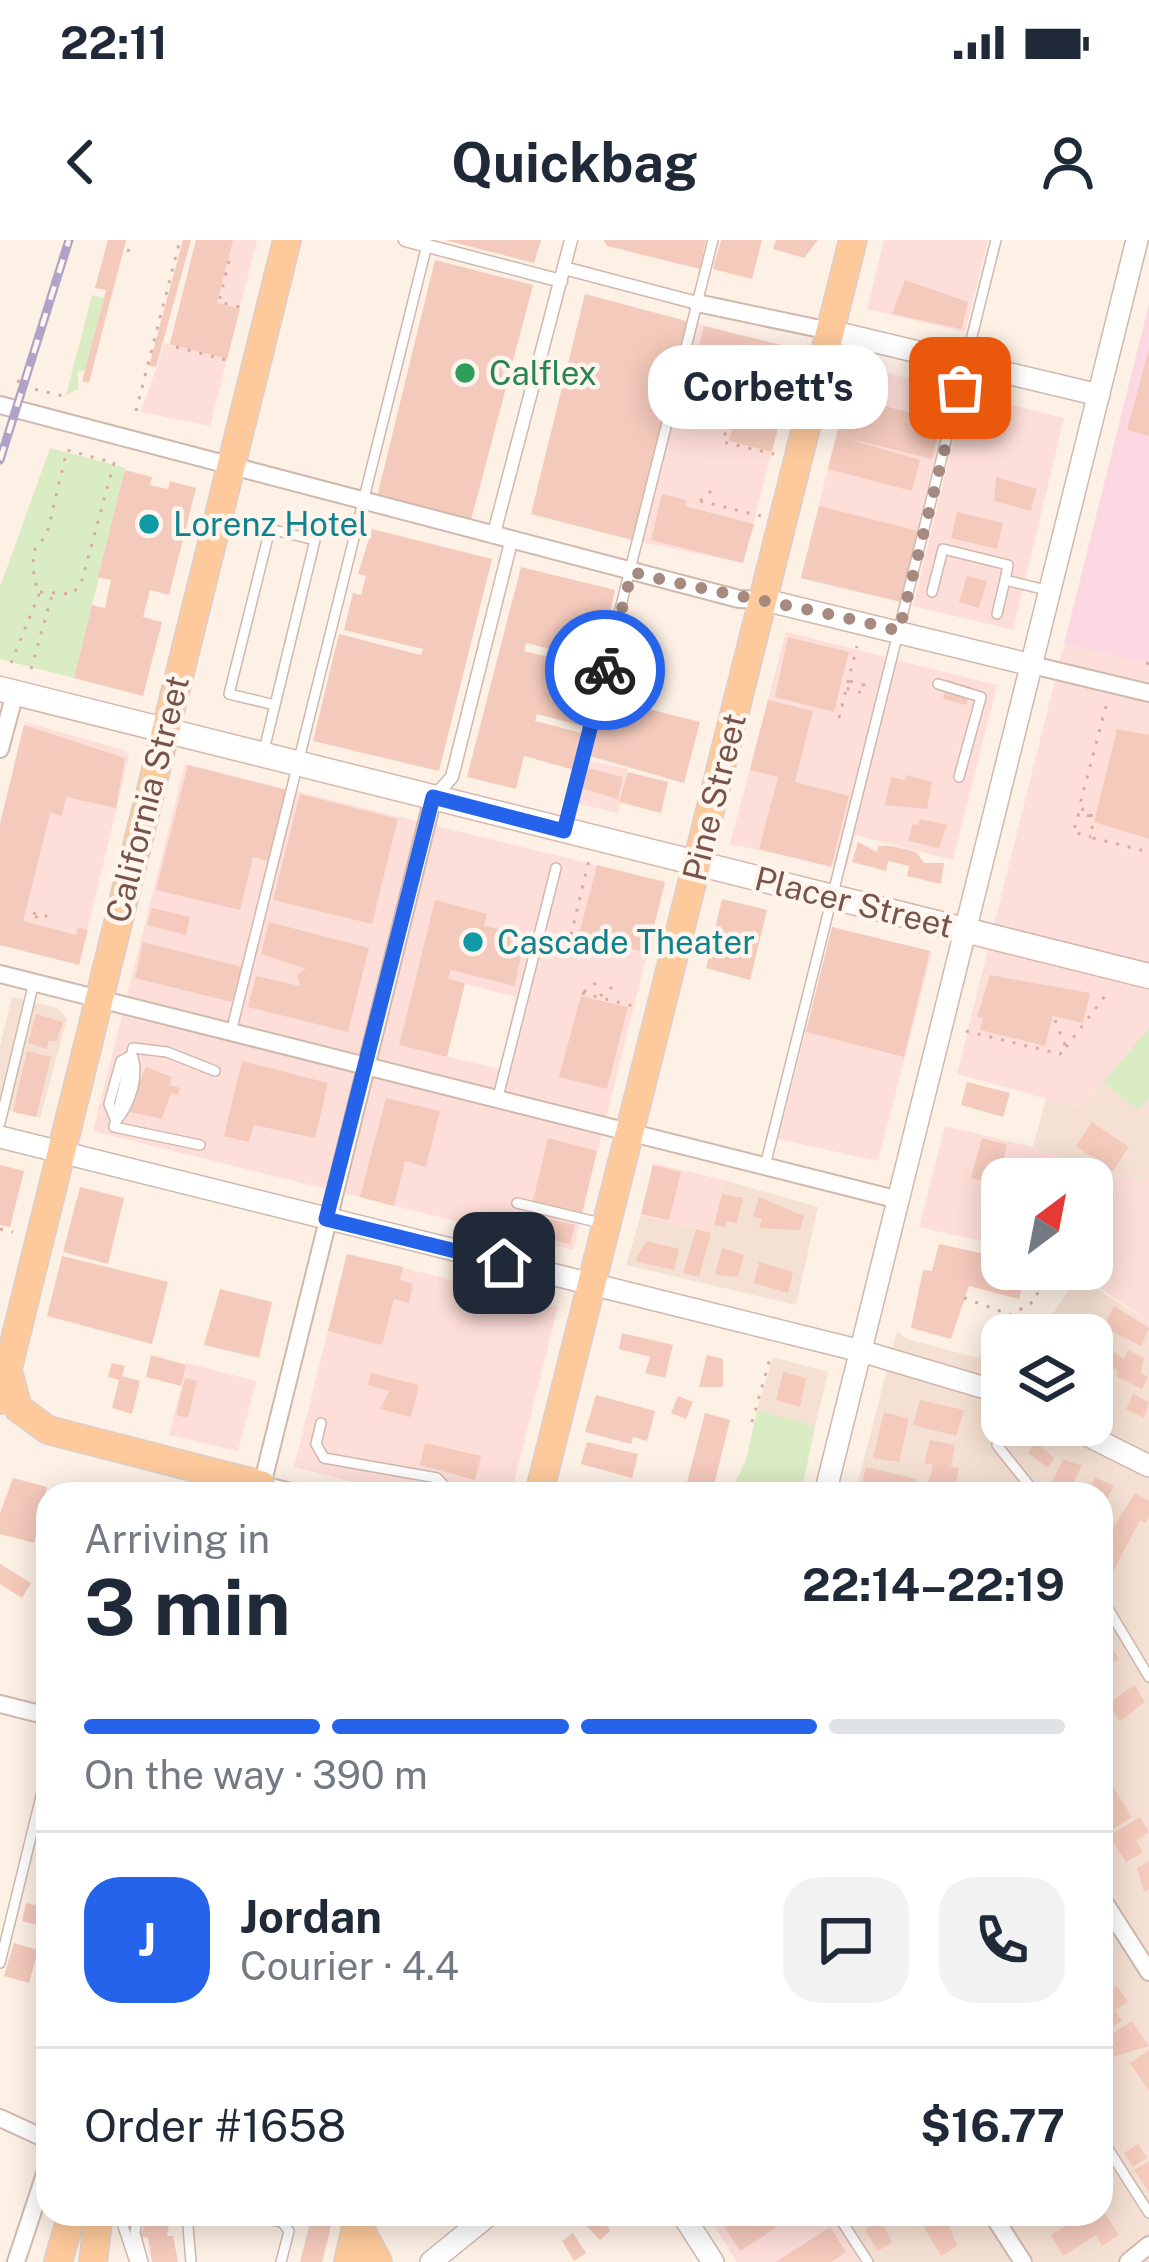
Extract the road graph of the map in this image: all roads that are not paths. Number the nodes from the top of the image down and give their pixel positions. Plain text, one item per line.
1 (287, 240) edge
2 (405, 240) edge
3 (571, 240) edge
4 (713, 240) edge
5 (853, 240) edge
6 (996, 240) edge
7 (1137, 240) edge
8 (428, 243) edge
9 (563, 274) junction
10 (697, 303) junction
11 (830, 331) junction
12 (966, 362) junction
13 (1099, 394) junction
14 (0, 405) edge
15 (232, 464) junction
16 (363, 504) junction
17 (502, 540) junction
18 (632, 572) junction
19 (1006, 580) junction
20 (1050, 591) junction
21 (932, 592) dead end
22 (764, 600) junction
23 (997, 614) dead end
24 (899, 631) junction
25 (1032, 664) junction
26 (938, 685) dead end
27 (8, 691) edge
28 (1149, 693) edge
29 (275, 705) junction
30 (164, 730) junction
31 (0, 749) edge
32 (263, 756) junction
33 (298, 765) junction
34 (959, 777) dead end
35 (433, 797) junction
36 (564, 831) junction
37 (697, 862) junction
38 (556, 868) dead end
39 (833, 898) junction
40 (966, 929) junction
41 (0, 974) edge
42 (1149, 976) edge
43 (34, 982) junction
44 (98, 998) junction
45 (231, 1031) junction
46 (365, 1064) junction
47 (215, 1071) dead end
48 (498, 1096) junction
49 (0, 1123) edge
50 (630, 1132) junction
51 (0, 1137) edge
52 (200, 1145) dead end
53 (60, 1152) junction
54 (765, 1167) junction
55 (898, 1201) junction
56 (517, 1203) dead end
57 (326, 1219) junction
58 (607, 1225) junction
59 (592, 1285) junction
60 (861, 1351) junction
61 (981, 1387) edge
62 (6, 1411) edge
63 (321, 1423) dead end
64 (999, 1446) edge
65 (1109, 1446) edge
66 (1149, 1466) edge
67 (236, 1482) edge
68 (263, 1482) edge
69 (441, 1482) edge
70 (542, 1482) edge
71 (828, 1482) edge
72 (1027, 1482) edge
73 (1113, 1617) edge
74 (1149, 1677) edge
75 (0, 1704) edge
76 (36, 1713) edge
77 (36, 1812) edge
78 (1113, 1916) edge
79 (4, 1928) edge
80 (0, 1963) edge
81 (1149, 1972) edge
82 (0, 2117) edge
83 (36, 2134) edge
84 (1113, 2157) edge
85 (36, 2201) edge
86 (1149, 2213) edge
87 (68, 2226) edge
88 (97, 2226) edge
89 (124, 2226) edge
90 (136, 2226) edge
91 (189, 2226) edge
92 (286, 2226) edge
93 (356, 2226) edge
94 (362, 2226) edge
95 (475, 2226) edge
96 (690, 2226) edge
97 (845, 2226) edge
98 (1000, 2226) edge
99 (1149, 2245) edge
100 (16, 2262) edge
101 (58, 2262) edge
102 (93, 2262) edge
103 (139, 2262) edge
104 (191, 2262) edge
105 (280, 2262) edge
106 (348, 2262) edge
107 (378, 2262) edge
108 (431, 2262) edge
109 (713, 2262) edge
110 (868, 2262) edge
111 (1023, 2262) edge
112 (1128, 2262) edge

1 - 15 main road, California Street
2 - 8 street
3 - 9 street
4 - 10 lane
5 - 11 main road, Pine Street
6 - 12 lane
7 - 13 street
8 - 9 street
8 - 16 lane
9 - 10 street
9 - 17 street
10 - 11 street
10 - 18 lane
11 - 12 street
11 - 22 main road, Pine Street
12 - 13 street
12 - 24 lane
13 - 20 street
14 - 15 street
15 - 16 street
15 - 30 main road, California Street
16 - 17 street
16 - 33 lane
17 - 18 street
17 - 35 street
18 - 22 street
18 - 36 lane
19 - 20 lane
19 - 21 lane
19 - 23 lane
20 - 25 street
22 - 24 street
22 - 37 main road, Pine Street
24 - 25 street
24 - 39 lane
25 - 28 street
25 - 40 street
26 - 34 lane
27 - 30 main road, Placer Street
27 - 31 street
29 - 29 lane
29 - 32 lane
30 - 32 main road, Placer Street
30 - 44 main road, California Street
32 - 33 main road, Placer Street
33 - 35 main road, Placer Street
33 - 45 lane
35 - 36 main road, Placer Street
35 - 46 street
36 - 37 main road, Placer Street
37 - 39 main road, Placer Street
37 - 50 main road, Pine Street
38 - 48 lane
39 - 40 main road, Placer Street
39 - 54 lane
40 - 42 main road, Placer Street
40 - 55 street
41 - 43 street
43 - 44 street
43 - 49 lane
44 - 45 street
44 - 53 main road, California Street
45 - 46 street
46 - 48 street
46 - 57 street
47 - 52 lane
48 - 50 street
50 - 54 street
50 - 58 main road, Pine Street
51 - 53 street
53 - 57 street
53 - 62 main road, California Street
54 - 55 street
55 - 60 street
56 - 58 lane
57 - 59 street
57 - 68 street
58 - 59 main road, Pine Street
59 - 60 street
59 - 70 main road, Pine Street
60 - 61 street
60 - 71 street
62 - 67 main road
63 - 69 lane
64 - 72 lane
65 - 66 street
73 - 74 lane
75 - 76 street
77 - 79 lane
78 - 81 street
79 - 80 lane
82 - 83 street
84 - 86 lane
85 - 100 street
87 - 101 main road
88 - 102 main road
89 - 103 lane
90 - 103 lane
91 - 104 lane
92 - 105 lane
93 - 106 main road
94 - 107 main road
95 - 108 street
96 - 109 street
97 - 110 lane
98 - 111 street
99 - 112 street

